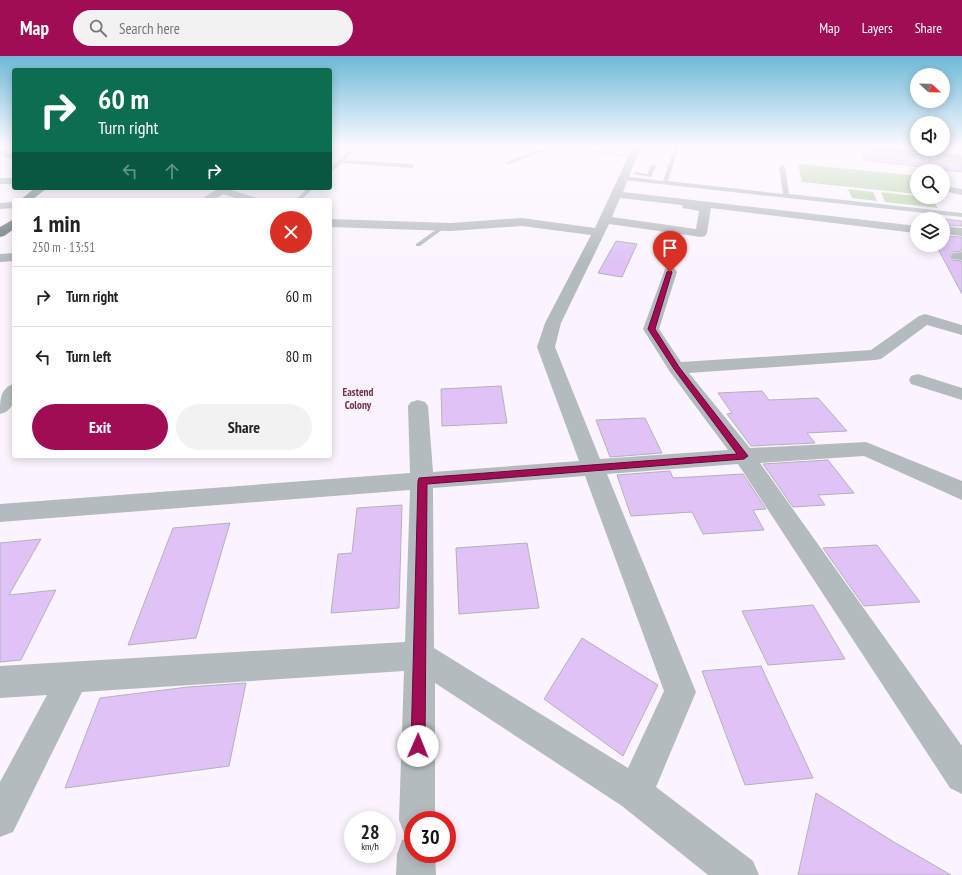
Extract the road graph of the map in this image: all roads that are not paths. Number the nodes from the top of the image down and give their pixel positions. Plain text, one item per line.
1 (620, 184) edge
2 (684, 184) edge
3 (784, 184) edge
4 (39, 190) edge
5 (223, 190) edge
6 (228, 190) edge
7 (309, 190) edge
8 (616, 194) junction
9 (786, 196) junction
10 (28, 198) edge
11 (208, 198) edge
12 (248, 198) edge
13 (300, 198) edge
14 (636, 200) dead end
15 (0, 206) edge
16 (12, 207) edge
17 (12, 209) edge
18 (962, 215) edge
19 (0, 218) edge
20 (332, 223) edge
21 (12, 224) edge
22 (601, 226) junction
23 (442, 227) junction
24 (910, 228) edge
25 (950, 231) edge
26 (962, 232) edge
27 (0, 233) edge
28 (418, 245) dead end
29 (12, 257) edge
30 (0, 258) edge
31 (670, 272) dead end
32 (962, 330) edge
33 (676, 368) junction
34 (918, 380) dead end
35 (962, 394) edge
36 (418, 406) dead end
37 (744, 456) junction
38 (593, 468) junction
39 (422, 481) junction
40 (962, 491) edge
41 (0, 513) edge
42 (420, 656) junction
43 (73, 677) junction
44 (0, 682) edge
45 (962, 776) edge
46 (635, 793) junction
47 (417, 811) edge
48 (0, 819) edge
49 (416, 863) edge
50 (735, 874) edge
51 (416, 875) edge

1 - 8 street
2 - 9 lane
3 - 9 lane
4 - 10 highway
5 - 11 street
6 - 12 street
7 - 13 lane
8 - 22 street
8 - 24 street
9 - 18 lane
14 - 22 street
15 - 16 street
17 - 19 highway
20 - 23 street
21 - 27 highway
22 - 23 street
22 - 38 street
23 - 28 lane
25 - 26 street
29 - 30 street
31 - 33 street
32 - 33 street
33 - 37 street
34 - 35 street
36 - 39 street
37 - 38 street
37 - 40 street
37 - 45 street
38 - 39 street
38 - 46 street
39 - 41 street
39 - 42 street
42 - 43 street
42 - 46 street
42 - 47 street
43 - 44 street
43 - 48 street
46 - 50 street
49 - 51 street

